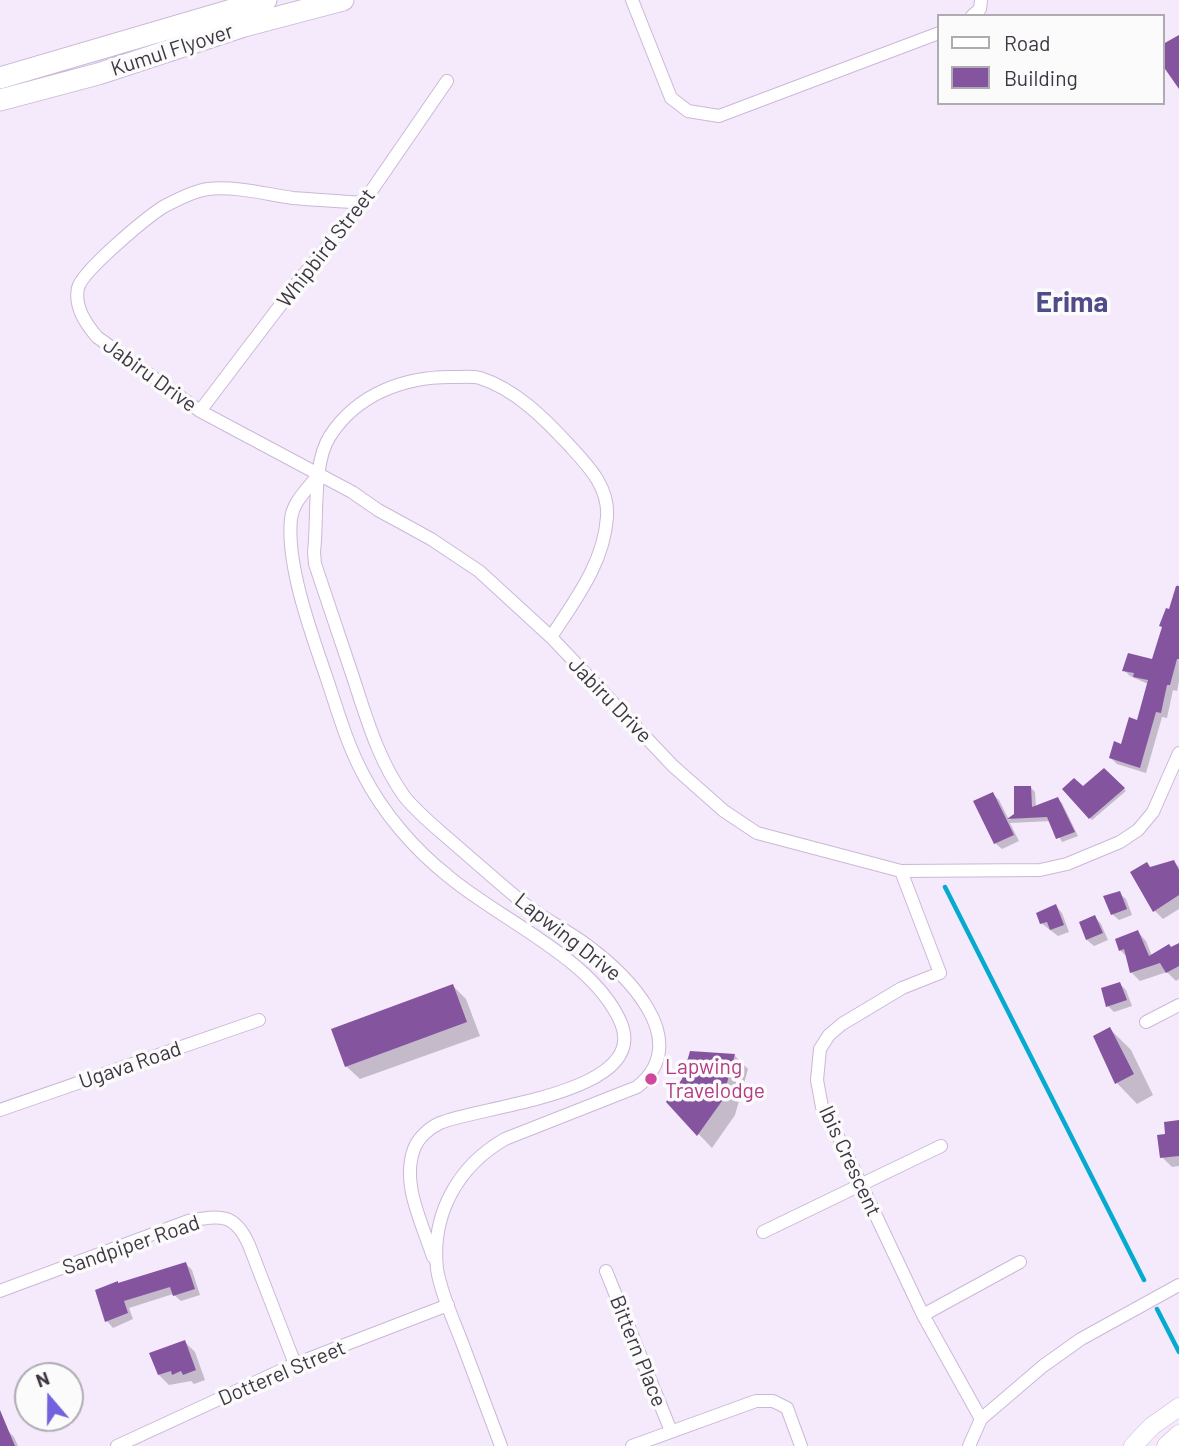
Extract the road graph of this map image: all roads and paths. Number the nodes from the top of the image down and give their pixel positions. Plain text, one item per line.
1 (267, 0) edge
2 (343, 0) edge
3 (632, 0) edge
4 (937, 34) edge
5 (0, 78) edge
6 (447, 80) dead end
7 (0, 100) edge
8 (363, 204) junction
9 (200, 411) junction
10 (318, 473) junction
11 (551, 636) junction
12 (1179, 753) edge
13 (901, 871) junction
14 (1179, 1005) edge
15 (260, 1020) dead end
16 (1146, 1022) dead end
17 (0, 1110) edge
18 (942, 1146) dead end
19 (862, 1185) junction
20 (763, 1232) dead end
21 (1020, 1262) dead end
22 (438, 1270) junction
23 (606, 1270) dead end
24 (1179, 1285) edge
25 (0, 1291) edge
26 (448, 1305) junction
27 (923, 1315) junction
28 (295, 1364) junction
29 (1179, 1407) edge
30 (981, 1419) junction
31 (671, 1431) junction
32 (1179, 1434) edge
33 (117, 1446) edge
34 (501, 1446) edge
35 (632, 1446) edge
36 (801, 1446) edge
37 (969, 1446) edge
38 (1133, 1446) edge
39 (1166, 1446) edge

1 - 5 highway, Kumul Flyover
2 - 7 highway, Kumul Flyover
3 - 4 street
6 - 8 street, Whipbird Street
8 - 9 street, Whipbird Street
8 - 9 street, Jabiru Drive
9 - 10 street, Jabiru Drive
10 - 11 street, Jabiru Drive
10 - 11 street
10 - 22 street, Lapwing Drive
10 - 22 street
11 - 13 street, Jabiru Drive
12 - 13 street, Jabiru Drive
13 - 19 street, Ibis Crescent
14 - 16 street
15 - 17 street, Ugava Road
18 - 19 street
19 - 20 street
19 - 27 street, Ibis Crescent
21 - 27 street
22 - 26 street, Lapwing Drive
23 - 31 street, Bittern Place
24 - 30 street
25 - 28 street, Sandpiper Road
26 - 28 street, Dotterel Street
26 - 34 street, Lapwing Drive
27 - 30 street, Ibis Crescent
28 - 33 street, Dotterel Street
29 - 38 main road
30 - 37 street
31 - 35 street
31 - 36 street
32 - 39 main road

